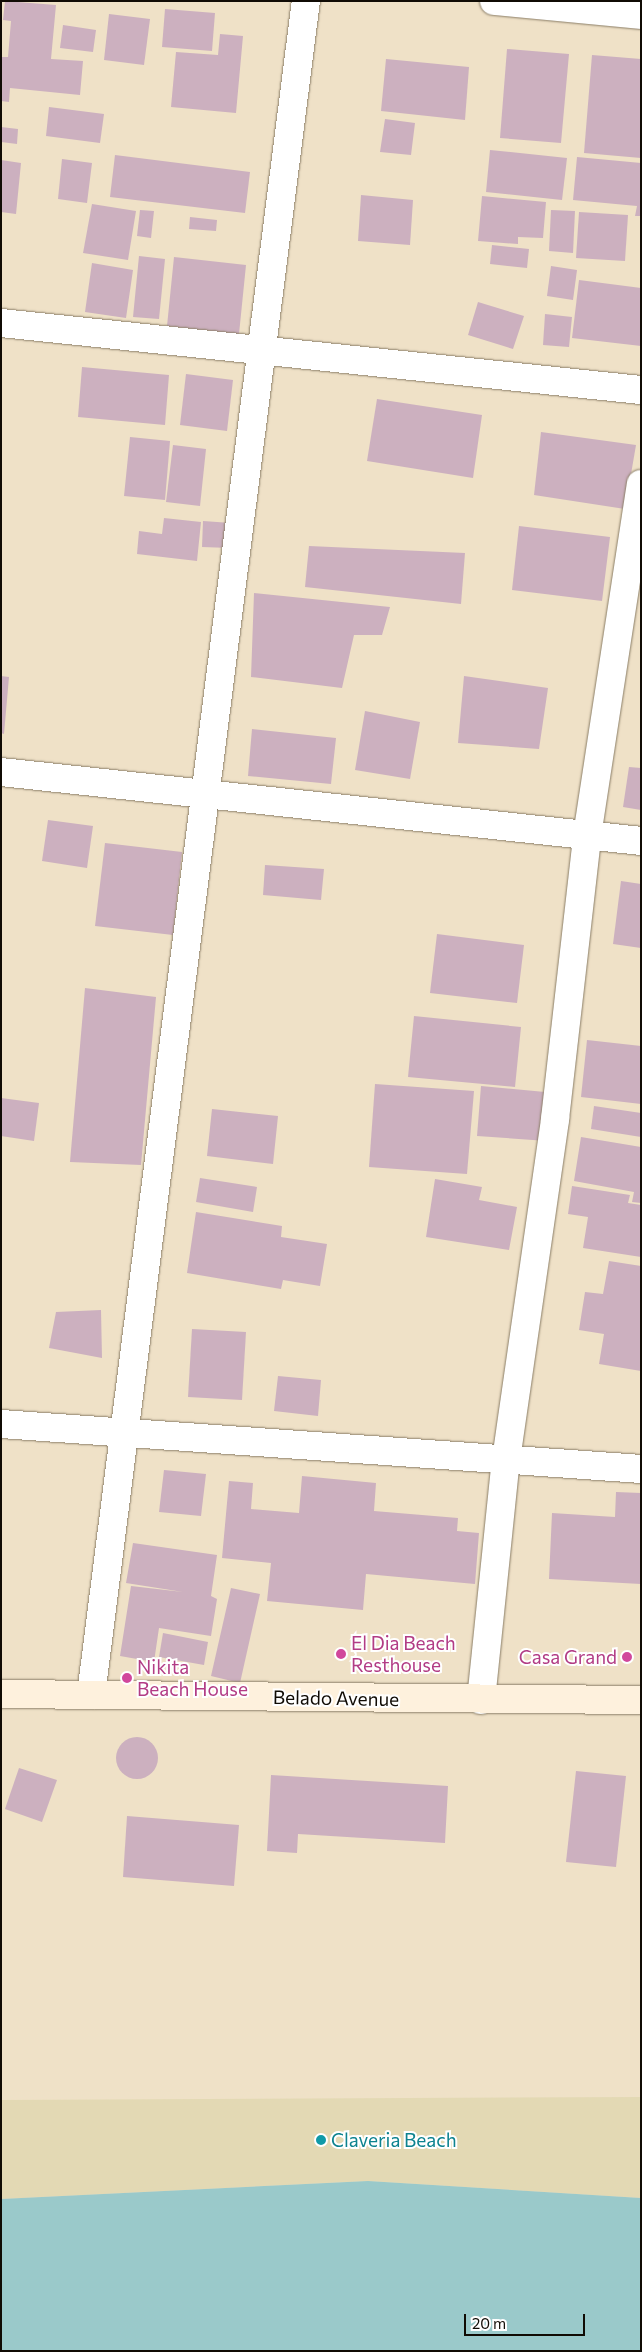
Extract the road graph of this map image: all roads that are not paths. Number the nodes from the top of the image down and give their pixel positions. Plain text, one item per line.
1 (306, 1) edge
2 (494, 1) edge
3 (641, 15) edge
4 (1, 323) edge
5 (259, 350) junction
6 (641, 390) edge
7 (641, 484) edge
8 (1, 772) edge
9 (205, 792) junction
10 (587, 836) junction
11 (641, 842) edge
12 (1, 1424) edge
13 (124, 1431) junction
14 (506, 1460) junction
15 (641, 1469) edge
16 (1, 1694) edge
17 (92, 1695) junction
18 (481, 1700) junction
19 (641, 1700) edge

1 - 5 street
2 - 3 street
4 - 5 street
5 - 6 street
5 - 9 street
7 - 10 street
8 - 9 street
9 - 10 street
9 - 13 street
10 - 11 street
10 - 14 street
12 - 13 street
13 - 14 street
13 - 17 street
14 - 15 street
14 - 18 street
16 - 17 street, Belado Avenue
17 - 18 street, Belado Avenue
18 - 19 street, Belado Avenue

